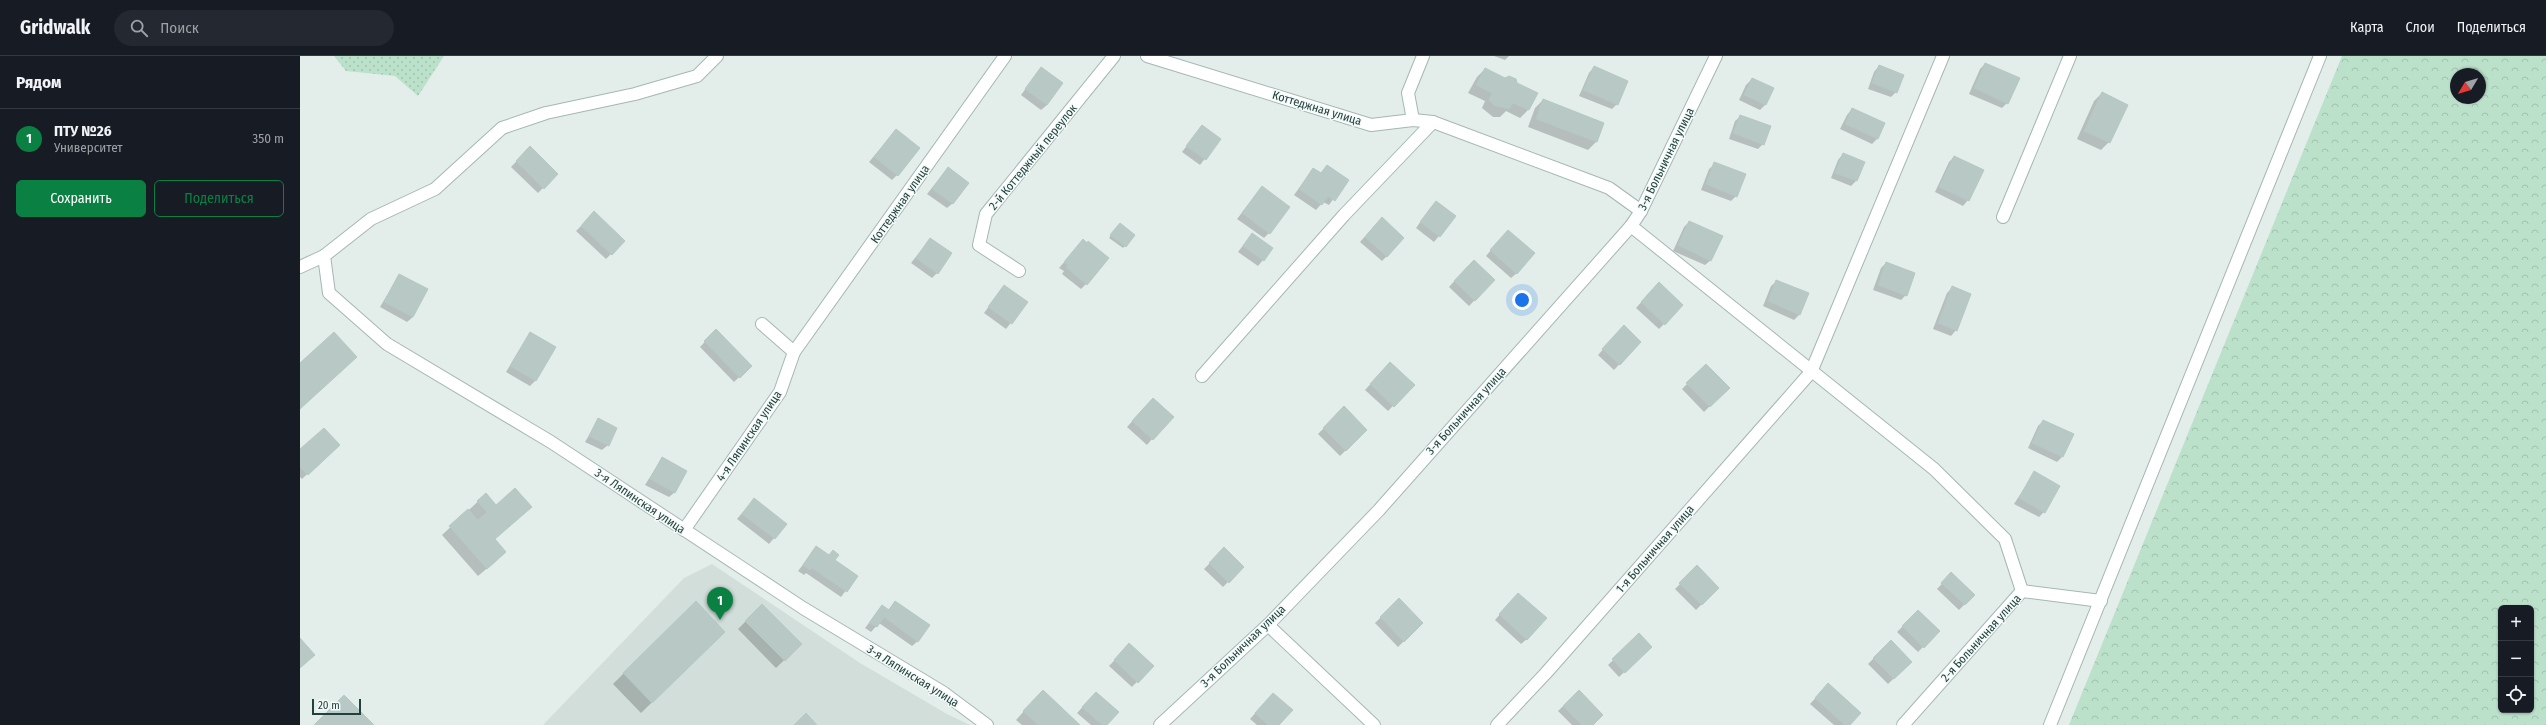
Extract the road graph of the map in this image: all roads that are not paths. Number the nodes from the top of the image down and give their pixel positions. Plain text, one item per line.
1 (717, 56) edge
2 (1005, 56) edge
3 (1114, 56) edge
4 (1147, 56) edge
5 (1423, 56) edge
6 (1716, 56) edge
7 (1943, 56) edge
8 (2070, 56) edge
9 (2320, 56) edge
10 (1413, 120) junction
11 (1433, 122) junction
12 (1641, 211) junction
13 (2003, 217) dead end
14 (1631, 226) junction
15 (324, 256) junction
16 (300, 267) edge
17 (1019, 271) dead end
18 (762, 324) dead end
19 (794, 352) junction
20 (1811, 372) junction
21 (1202, 376) dead end
22 (684, 530) junction
23 (2022, 591) junction
24 (2101, 602) junction
25 (1268, 625) junction
26 (987, 725) edge
27 (1160, 725) edge
28 (1374, 725) edge
29 (1497, 725) edge
30 (1903, 725) edge
31 (2050, 725) edge

1 - 15 street
2 - 19 street, Коттеджная улица
3 - 17 street, 2-й Коттеджный переулок
4 - 10 street, Коттеджная улица
5 - 10 street
6 - 12 street, 3-я Больничная улица
7 - 20 street, 1-я Больничная улица
8 - 13 street
9 - 24 street
10 - 11 street, Коттеджная улица
11 - 12 street, Коттеджная улица
11 - 21 street
12 - 14 street, 3-я Больничная улица
14 - 20 street
14 - 25 street, 3-я Больничная улица
15 - 16 street
15 - 22 street, 3-я Ляпинская улица
18 - 19 street
19 - 22 street, 4-я Ляпинская улица
20 - 23 street
20 - 29 street, 1-я Больничная улица
22 - 26 street, 3-я Ляпинская улица
23 - 24 street, 2-я Больничная улица
23 - 30 street, 2-я Больничная улица
24 - 31 street
25 - 27 street, 3-я Больничная улица
25 - 28 street

